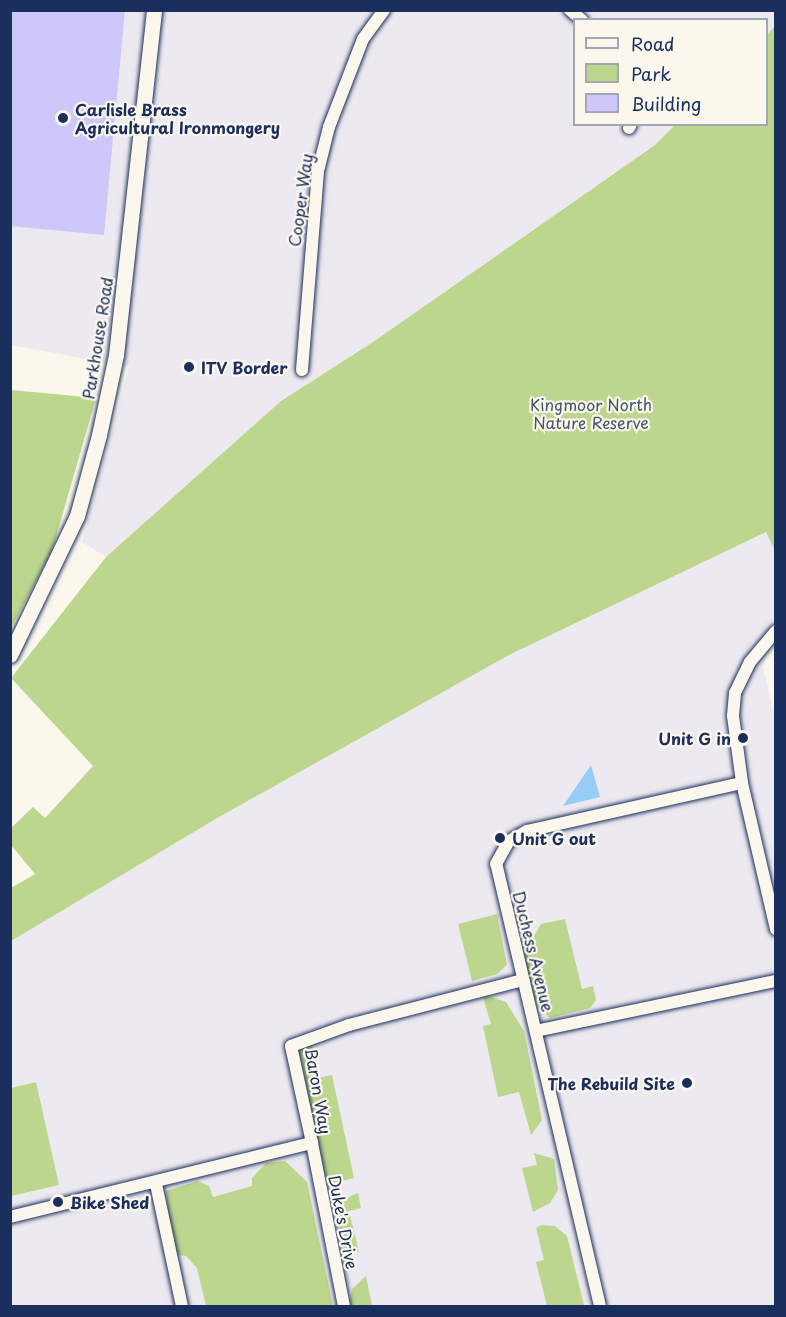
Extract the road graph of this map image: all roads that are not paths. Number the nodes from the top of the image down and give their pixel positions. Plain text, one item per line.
1 (154, 10) edge
2 (384, 10) edge
3 (302, 370) dead end
4 (776, 631) edge
5 (10, 655) edge
6 (742, 783) junction
7 (776, 929) edge
8 (523, 980) junction
9 (776, 981) edge
10 (536, 1031) junction
11 (312, 1143) junction
12 (156, 1184) junction
13 (11, 1217) edge
14 (182, 1306) edge
15 (344, 1306) edge
16 (600, 1306) edge

1 - 5 street, Parkhouse Road
2 - 3 street, Cooper Way
4 - 6 street
6 - 7 street
6 - 8 street, Duchess Avenue
8 - 10 street, Duchess Avenue
8 - 11 street, Baron Way
9 - 10 street
10 - 16 street, Duchess Avenue
11 - 12 street, Baron Way
11 - 15 street, Duke's Drive
12 - 13 street, Baron Way
12 - 14 street

